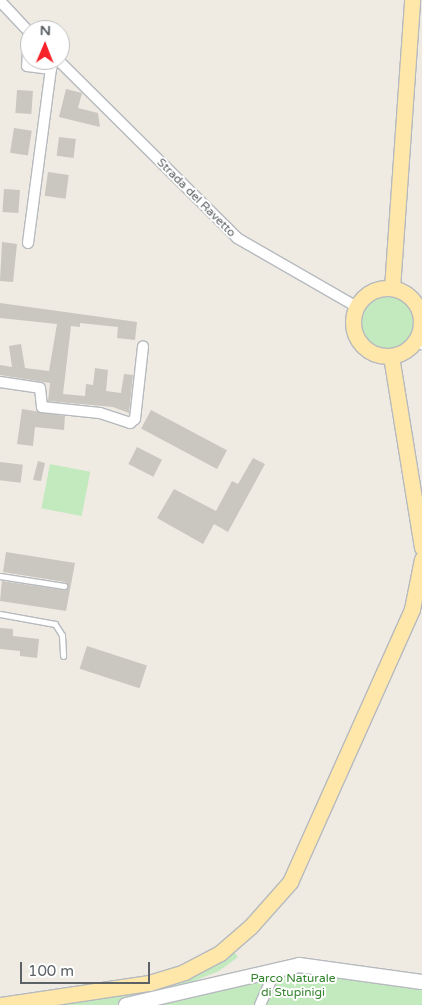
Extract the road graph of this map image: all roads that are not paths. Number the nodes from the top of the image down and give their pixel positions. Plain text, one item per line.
1 (412, 0) edge
2 (0, 1) edge
3 (20, 22) edge
4 (53, 70) edge
5 (61, 70) edge
6 (28, 243) dead end
7 (392, 288) junction
8 (357, 307) junction
9 (419, 342) edge
10 (143, 346) dead end
11 (391, 356) junction
12 (0, 382) edge
13 (422, 548) edge
14 (422, 559) edge
15 (0, 576) edge
16 (64, 586) dead end
17 (0, 614) edge
18 (63, 656) dead end
19 (276, 969) junction
20 (422, 982) edge
21 (1, 1005) edge
22 (126, 1005) edge
23 (260, 1005) edge

1 - 7 main road
2 - 3 street
4 - 6 street
5 - 8 street, Strada del Ravetto
7 - 8 main road
7 - 9 main road
8 - 11 main road
9 - 11 main road
10 - 12 street
11 - 13 main road
14 - 21 main road
15 - 16 lane
17 - 18 lane
19 - 20 main road
19 - 22 main road
19 - 23 street

